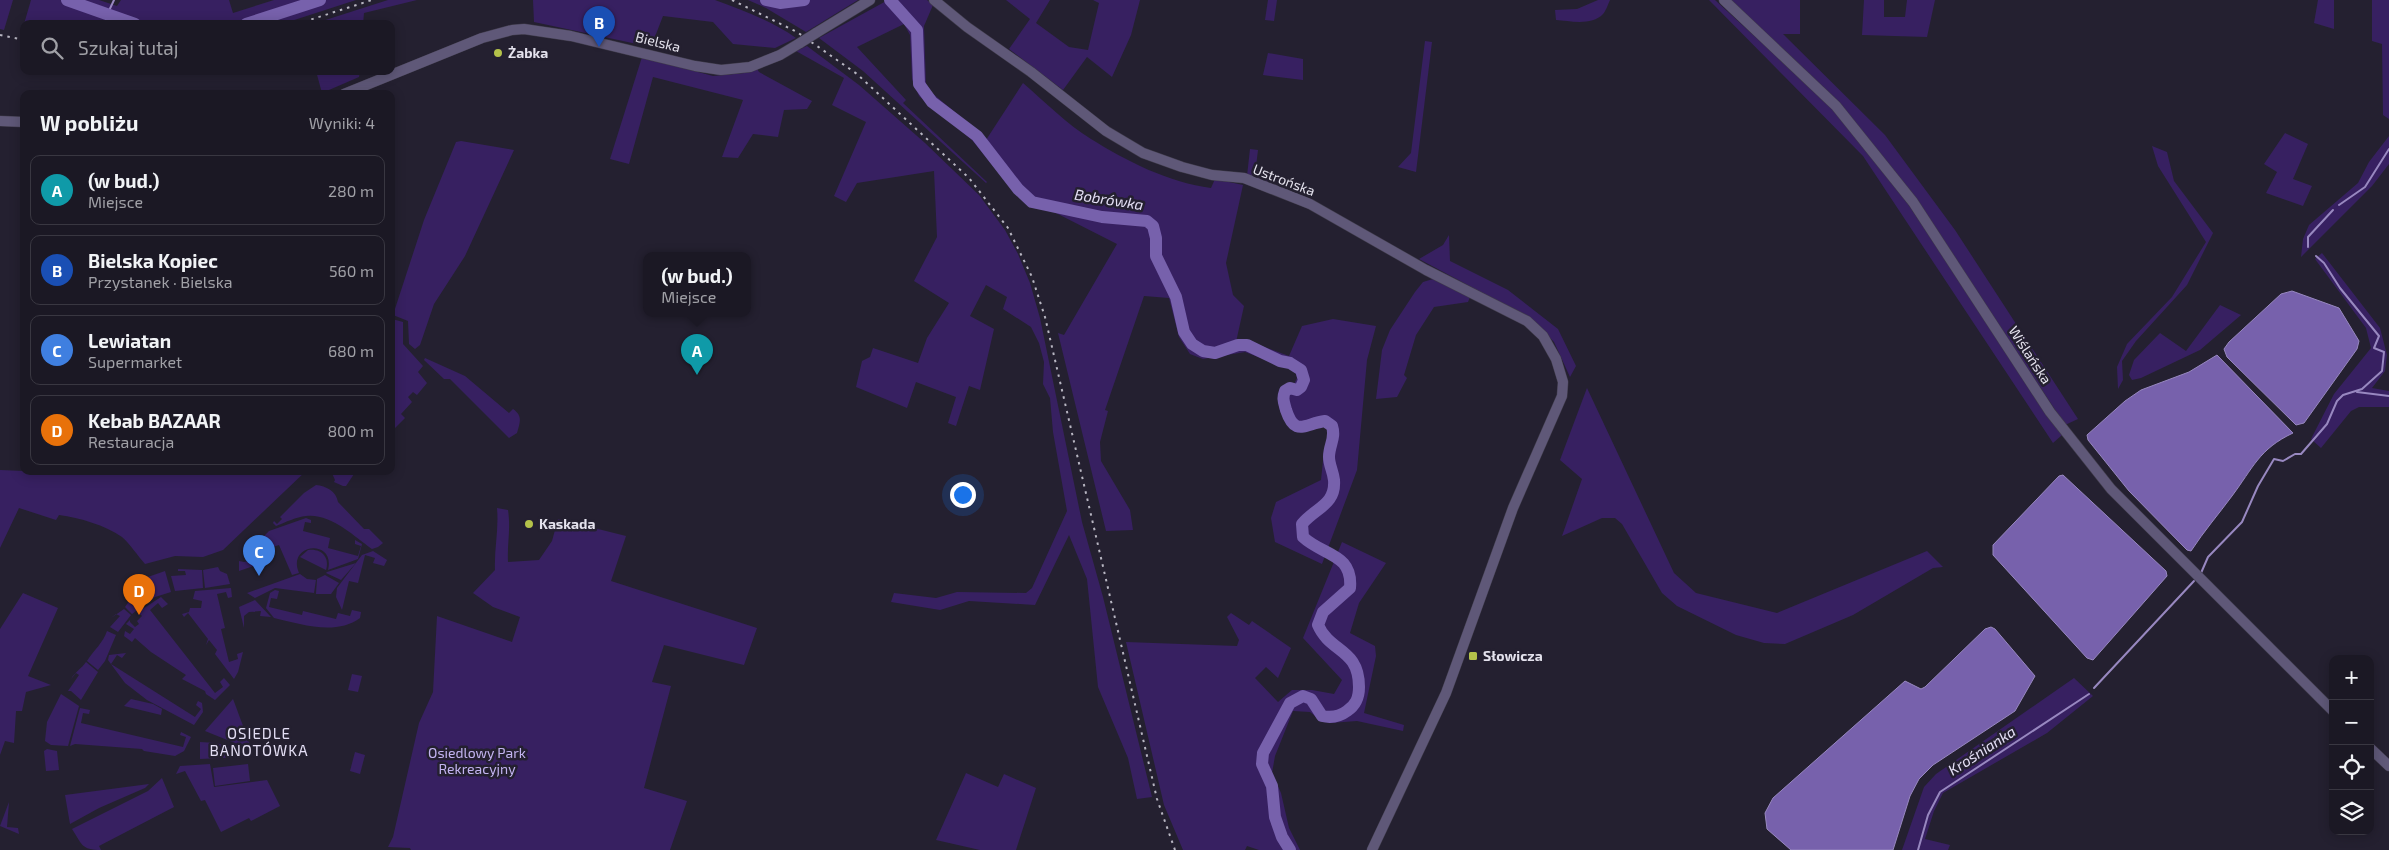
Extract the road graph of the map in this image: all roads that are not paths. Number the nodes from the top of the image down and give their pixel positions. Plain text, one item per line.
1 (870, 0) edge
2 (934, 0) edge
3 (1724, 0) edge
4 (395, 73) edge
5 (391, 75) edge
6 (354, 90) edge
7 (0, 122) edge
8 (20, 122) edge
9 (2329, 707) edge
10 (2374, 752) edge
11 (2389, 766) edge
12 (1372, 850) edge

1 - 4 street, Bielska, bridge
2 - 12 street, Ustrońska
3 - 9 street, Wiślańska
5 - 6 street, Bielska, bridge
7 - 8 street
10 - 11 street

